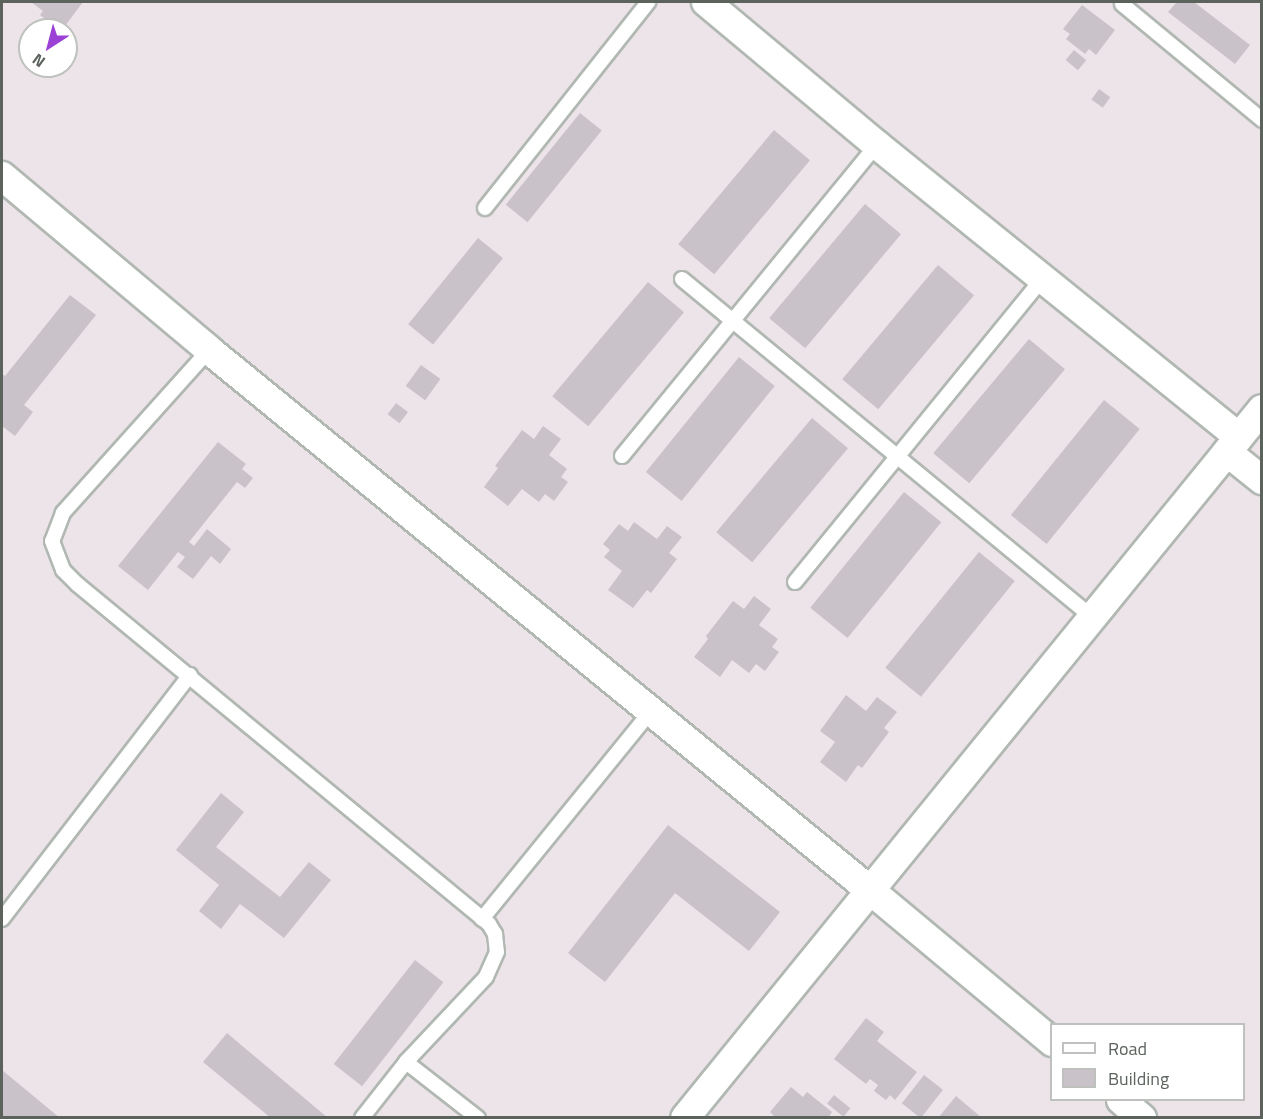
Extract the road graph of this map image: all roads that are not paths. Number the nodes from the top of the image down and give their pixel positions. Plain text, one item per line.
1 (648, 2) edge
2 (706, 2) edge
3 (1122, 4) dead end
4 (1262, 120) edge
5 (877, 145) junction
6 (2, 176) edge
7 (485, 207) dead end
8 (1043, 278) junction
9 (682, 279) dead end
10 (732, 320) junction
11 (209, 350) junction
12 (1262, 409) edge
13 (1233, 444) junction
14 (622, 456) dead end
15 (898, 457) junction
16 (1262, 480) edge
17 (795, 582) dead end
18 (1092, 617) junction
19 (190, 675) junction
20 (651, 711) junction
21 (871, 891) junction
22 (2, 919) edge
23 (482, 919) junction
24 (1050, 1040) edge
25 (406, 1062) junction
26 (1121, 1101) edge
27 (362, 1118) edge
28 (478, 1118) edge
29 (685, 1118) edge
30 (1142, 1118) edge

1 - 7 lane
2 - 5 street
3 - 4 lane
5 - 8 street
5 - 10 lane
6 - 11 street
8 - 13 street
8 - 15 lane
9 - 10 lane
10 - 14 lane
10 - 15 lane
11 - 19 lane
11 - 20 street
12 - 13 street
13 - 16 street
13 - 18 street
15 - 17 lane
15 - 18 lane
18 - 21 street
19 - 22 lane
19 - 23 lane
20 - 21 street
20 - 23 lane
21 - 24 street
21 - 29 street
23 - 25 lane
25 - 27 lane
25 - 28 lane
26 - 30 street

